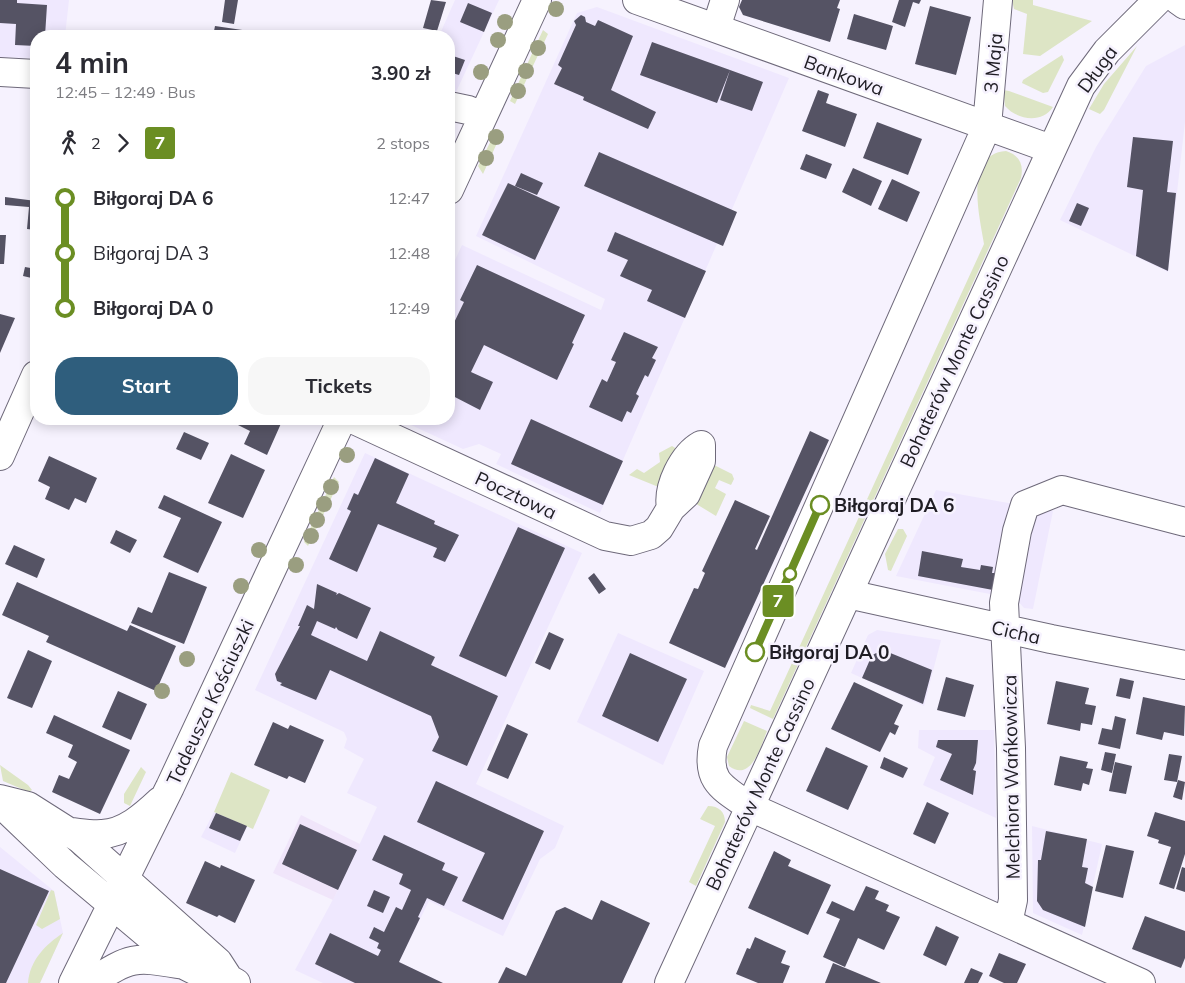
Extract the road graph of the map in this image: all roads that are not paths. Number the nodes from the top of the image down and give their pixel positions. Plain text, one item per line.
1 (537, 0) edge
2 (637, 0) edge
3 (725, 0) edge
4 (998, 0) edge
5 (1158, 0) edge
6 (1178, 0) edge
7 (1185, 5) edge
8 (716, 28) junction
9 (0, 72) edge
10 (30, 74) edge
11 (455, 107) edge
12 (483, 116) junction
13 (987, 126) junction
14 (1052, 149) junction
15 (455, 177) edge
16 (30, 387) edge
17 (339, 425) edge
18 (365, 425) edge
19 (4, 441) edge
20 (671, 508) dead end
21 (1185, 522) edge
22 (848, 594) junction
23 (1005, 630) junction
24 (1185, 665) edge
25 (165, 797) junction
26 (0, 798) edge
27 (0, 803) edge
28 (750, 807) junction
29 (70, 832) junction
30 (125, 877) junction
31 (112, 903) junction
32 (1008, 923) junction
33 (184, 964) junction
34 (232, 981) edge
35 (73, 983) edge
36 (90, 983) edge
37 (669, 983) edge
38 (1141, 983) edge

1 - 12 street
2 - 8 street, Bankowa
3 - 8 street
4 - 13 street, 3 Maja
5 - 14 street, Długa
6 - 7 street
8 - 13 street, Bankowa
9 - 10 street
11 - 12 street
12 - 15 street
13 - 14 street, Bankowa
13 - 28 street, 3 Maja
14 - 22 street, Bohaterów Monte Cassino
16 - 19 street
17 - 25 street, Tadeusza Kościuszki
18 - 20 street, Pocztowa
21 - 23 street, Melchiora Wańkowicza
22 - 23 street, Cicha
22 - 28 street, Bohaterów Monte Cassino
23 - 24 street, Cicha
23 - 32 street, Melchiora Wańkowicza
25 - 29 street
25 - 30 street, Tadeusza Kościuszki
26 - 29 street
27 - 31 street
28 - 32 street
28 - 37 street, Bohaterów Monte Cassino
29 - 30 street
30 - 31 street, Tadeusza Kościuszki
30 - 34 street
31 - 33 street
31 - 35 street, Tadeusza Kościuszki
32 - 38 street
33 - 34 street
33 - 36 street

